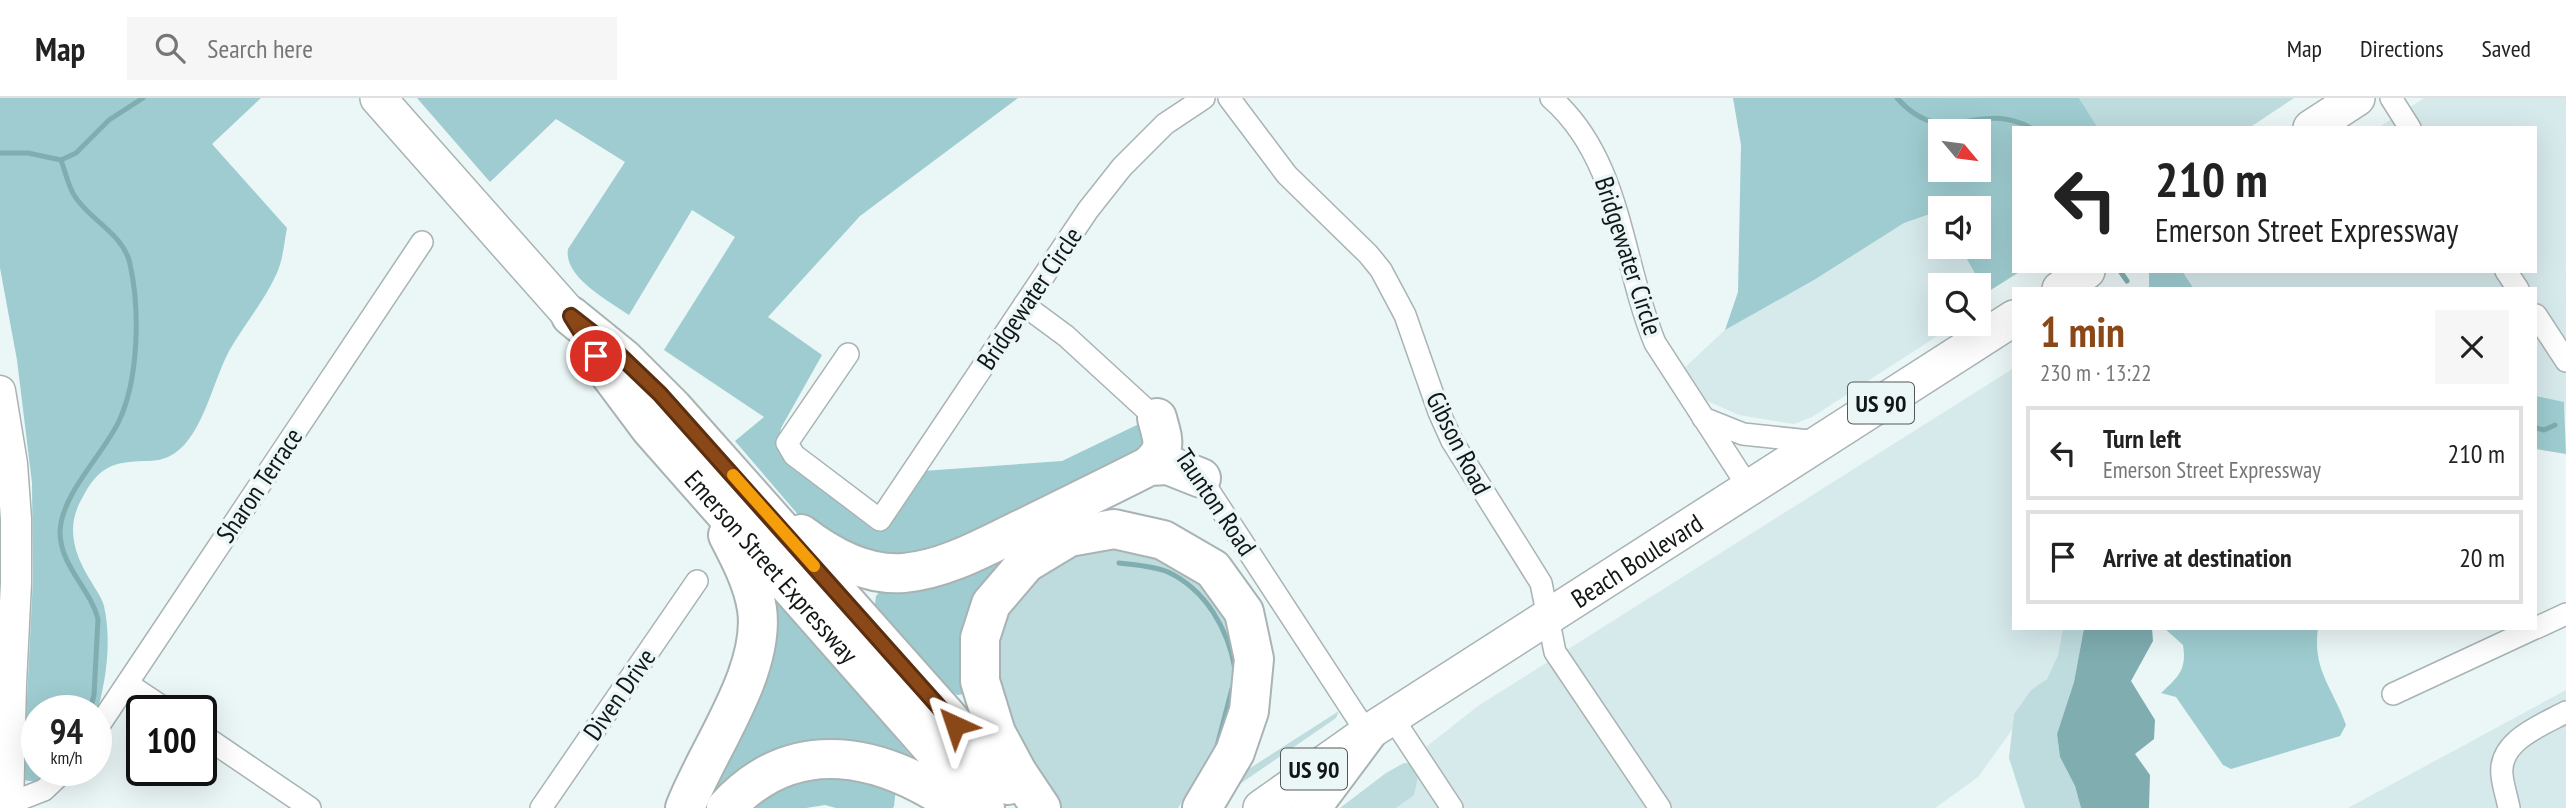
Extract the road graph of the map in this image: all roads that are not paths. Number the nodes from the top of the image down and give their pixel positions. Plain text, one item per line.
1 (378, 98) edge
2 (1204, 98) edge
3 (1229, 98) edge
4 (1550, 98) edge
5 (2357, 98) edge
6 (2391, 98) edge
7 (2314, 126) edge
8 (2409, 126) edge
9 (422, 242) dead end
10 (2084, 273) edge
11 (2063, 287) edge
12 (1024, 306) junction
13 (571, 316) junction
14 (2537, 317) edge
15 (2012, 319) edge
16 (848, 354) dead end
17 (2566, 361) edge
18 (0, 391) edge
19 (1157, 418) junction
20 (1703, 418) junction
21 (1821, 442) junction
22 (1149, 466) junction
23 (1201, 478) junction
24 (697, 481) junction
25 (1749, 488) junction
26 (753, 498) junction
27 (697, 581) dead end
28 (2566, 614) edge
29 (1549, 617) junction
30 (2537, 627) edge
31 (2531, 630) edge
32 (128, 684) junction
33 (2393, 694) dead end
34 (144, 695) edge
35 (112, 707) edge
36 (2566, 712) edge
37 (1380, 725) junction
38 (217, 745) edge
39 (48, 786) edge
40 (8, 806) edge
41 (310, 808) edge
42 (541, 808) edge
43 (685, 808) edge
44 (726, 808) edge
45 (960, 808) edge
46 (985, 808) edge
47 (1028, 808) edge
48 (1041, 808) edge
49 (1202, 808) edge
50 (1261, 808) edge
51 (1311, 808) edge
52 (1452, 808) edge
53 (1660, 808) edge
54 (2509, 808) edge

1 - 13 highway, Emerson Street Expressway
2 - 12 street, Bridgewater Circle
3 - 29 street, Gibson Road
4 - 20 street, Bridgewater Circle
5 - 7 highway
6 - 8 street
9 - 32 street, Sharon Terrace
10 - 11 highway
12 - 16 street, Bridgewater Circle
12 - 19 street, Taunton Road
13 - 24 highway, Emerson Street Expressway
13 - 26 highway, Emerson Street Expressway
14 - 17 street
15 - 21 highway, Beach Boulevard / US 90
18 - 40 main road
19 - 22 highway
19 - 23 street, Taunton Road
20 - 21 street
20 - 25 street, Bridgewater Circle
21 - 25 highway, Beach Boulevard / US 90
22 - 23 highway
22 - 26 highway
23 - 37 street, Taunton Road
24 - 43 highway
24 - 46 highway, Emerson Street Expressway
25 - 29 highway, Beach Boulevard / US 90
26 - 47 highway, Emerson Street Expressway
27 - 42 street, Diven Drive
28 - 30 street
29 - 37 highway, Beach Boulevard / US 90
29 - 53 street, Gibson Road
31 - 33 street
32 - 34 street
32 - 35 street, Sharon Terrace
36 - 54 street
37 - 50 highway, Beach Boulevard / US 90
37 - 51 highway
37 - 52 street, Taunton Road
38 - 41 street
39 - 40 street
44 - 45 highway
48 - 49 highway

